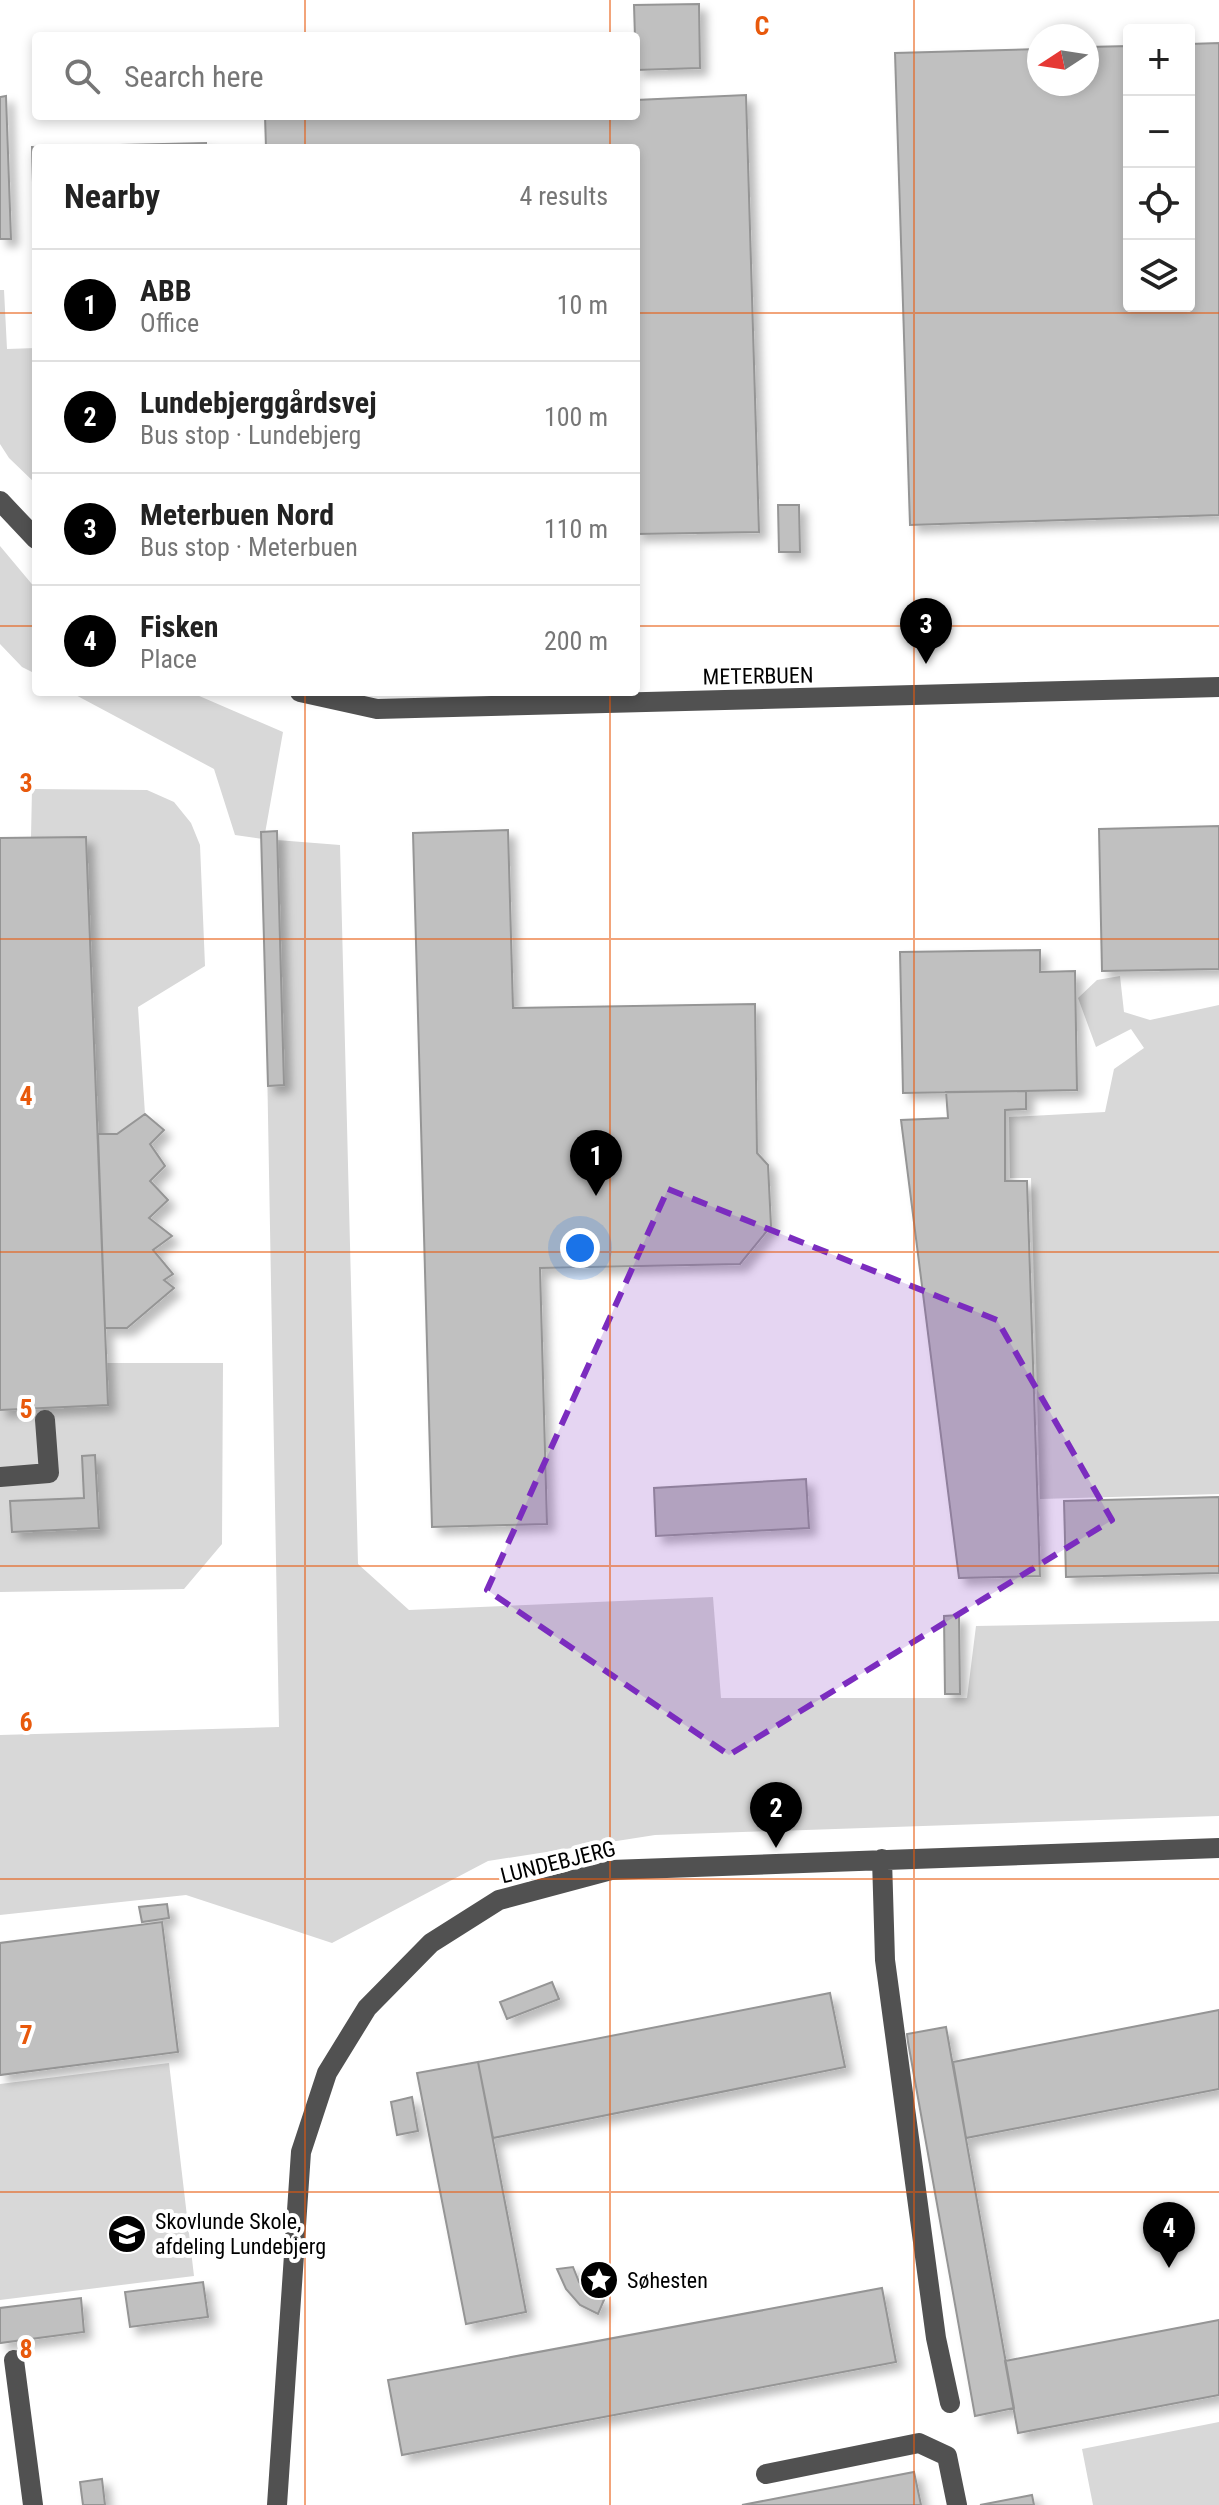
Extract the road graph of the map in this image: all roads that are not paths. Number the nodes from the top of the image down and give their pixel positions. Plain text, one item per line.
1 (0, 501) edge
2 (32, 535) edge
3 (1219, 687) edge
4 (318, 696) edge
5 (45, 1420) dead end
6 (0, 1477) edge
7 (1219, 1848) edge
8 (882, 1859) junction
9 (14, 2360) dead end
10 (950, 2403) dead end
11 (766, 2474) dead end
12 (33, 2505) edge
13 (277, 2505) edge
14 (957, 2505) edge

1 - 2 street
3 - 4 street, METERBUEN
5 - 6 street
7 - 8 street, LUNDEBJERG
8 - 10 street
8 - 13 street, LUNDEBJERG
9 - 12 street
11 - 14 street

